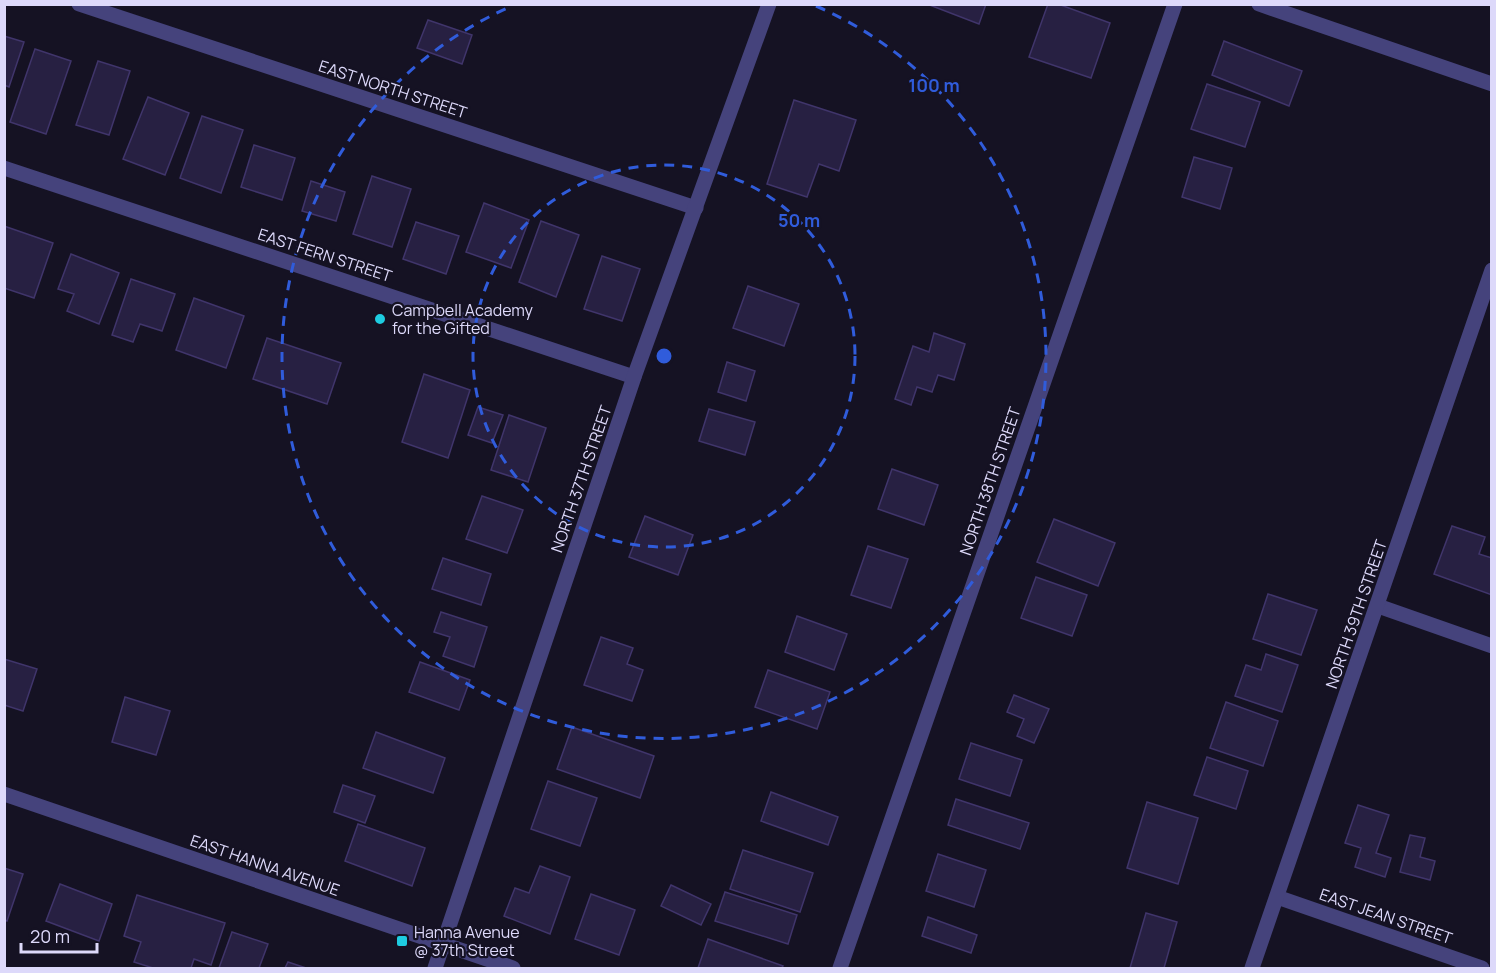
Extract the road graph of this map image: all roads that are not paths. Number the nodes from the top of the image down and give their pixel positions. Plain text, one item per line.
1 (79, 4) edge
2 (769, 4) edge
3 (1175, 4) edge
4 (1259, 4) edge
5 (1491, 84) edge
6 (4, 168) edge
7 (696, 208) junction
8 (1491, 270) edge
9 (634, 377) junction
10 (1378, 606) junction
11 (1491, 646) edge
12 (4, 794) edge
13 (1277, 897) junction
14 (443, 945) junction
15 (435, 969) edge
16 (513, 969) edge
17 (840, 969) edge
18 (1252, 969) edge
19 (1482, 969) edge

1 - 7 street, EAST NORTH STREET
2 - 7 street, NORTH 37TH STREET
3 - 17 street, NORTH 38TH STREET
4 - 5 street
6 - 9 street, EAST FERN STREET
7 - 9 street, NORTH 37TH STREET
8 - 10 street, NORTH 39TH STREET
9 - 14 street, NORTH 37TH STREET
10 - 11 street
10 - 13 street, NORTH 39TH STREET
12 - 14 street, EAST HANNA AVENUE
13 - 18 street, NORTH 39TH STREET
13 - 19 street, EAST JEAN STREET
14 - 15 street, NORTH 37TH STREET
14 - 16 street, EAST HANNA AVENUE

